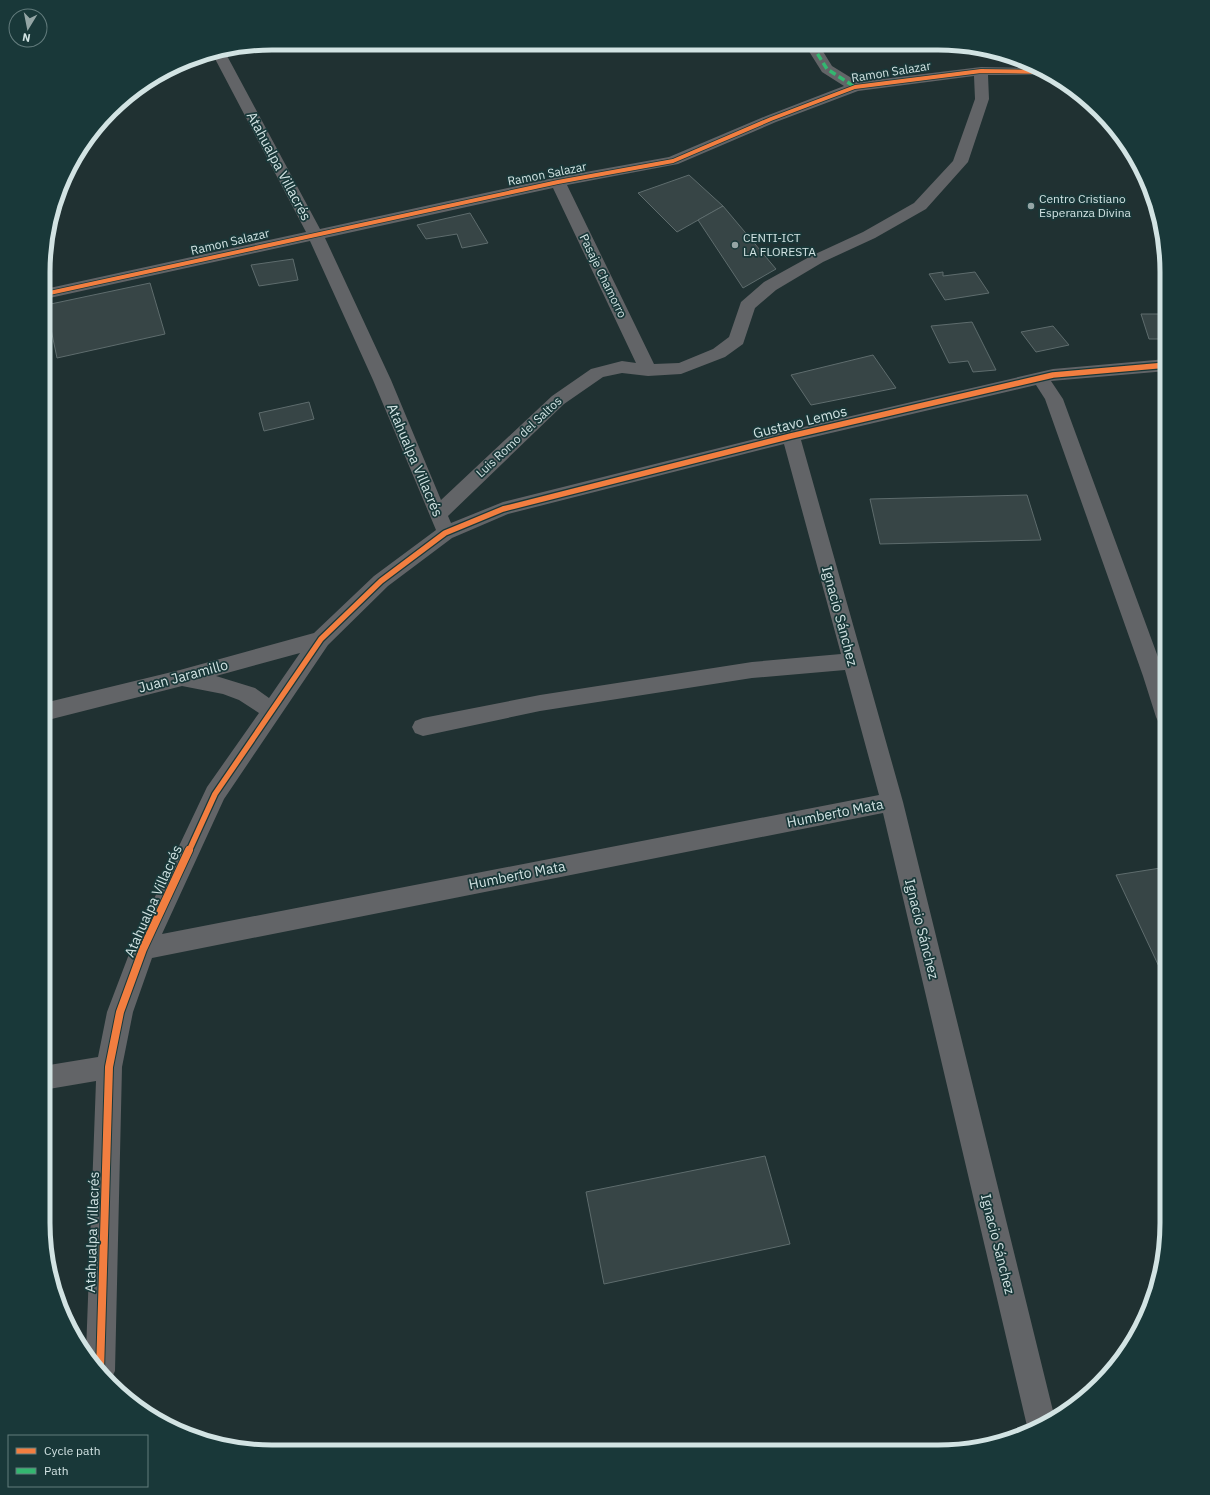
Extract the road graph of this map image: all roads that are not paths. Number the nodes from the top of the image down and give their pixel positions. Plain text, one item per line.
1 (816, 50) edge
2 (220, 56) edge
3 (981, 70) junction
4 (1033, 72) edge
5 (855, 87) junction
6 (558, 182) junction
7 (315, 234) junction
8 (50, 293) edge
9 (1160, 366) edge
10 (648, 370) junction
11 (1040, 378) junction
12 (791, 436) junction
13 (442, 523) junction
14 (322, 639) junction
15 (853, 661) junction
16 (180, 678) junction
17 (1160, 695) edge
18 (50, 710) edge
19 (272, 711) junction
20 (423, 727) dead end
21 (892, 802) junction
22 (143, 949) junction
23 (110, 1067) junction
24 (50, 1077) edge
25 (100, 1363) edge
26 (1040, 1420) edge

1 - 5 street
2 - 7 street, Atahualpa Villacrés
3 - 4 street, Ramon Salazar
3 - 5 street, Ramon Salazar
3 - 10 street, Luis Romo del Saltos
5 - 6 street, Ramon Salazar
6 - 7 street, Ramon Salazar
6 - 10 street, Pasaje Chamorro
7 - 8 street, Ramon Salazar
7 - 13 street, Atahualpa Villacrés
9 - 11 street, Gustavo Lemos
10 - 13 street, Luis Romo del Saltos
11 - 12 street, Gustavo Lemos
11 - 17 street
12 - 13 street, Gustavo Lemos
12 - 15 street, Ignacio Sánchez
13 - 14 street, Atahualpa Villacrés
14 - 16 street, Juan Jaramillo
14 - 19 street, Atahualpa Villacrés
15 - 20 street
15 - 21 street, Ignacio Sánchez
16 - 18 street, Juan Jaramillo
16 - 19 street
19 - 22 street, Atahualpa Villacrés
21 - 22 street, Humberto Mata
21 - 26 street, Ignacio Sánchez
22 - 23 street, Atahualpa Villacrés
23 - 24 street
23 - 25 street, Atahualpa Villacrés

